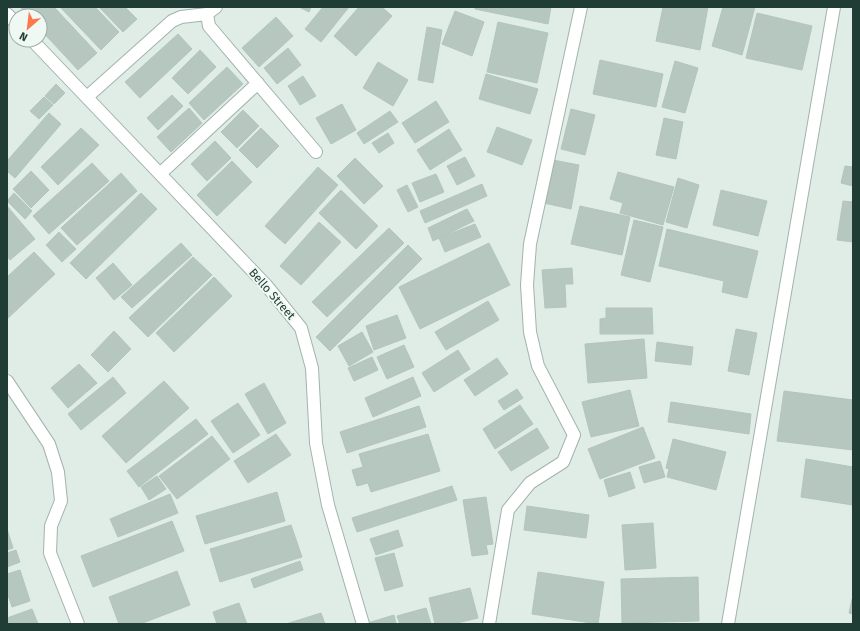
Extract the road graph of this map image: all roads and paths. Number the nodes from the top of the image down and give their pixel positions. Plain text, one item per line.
1 (581, 7) edge
2 (834, 7) edge
3 (212, 11) edge
4 (40, 48) edge
5 (258, 82) junction
6 (87, 97) junction
7 (316, 152) dead end
8 (161, 173) junction
9 (7, 381) edge
10 (78, 624) edge
11 (363, 624) edge
12 (489, 624) edge
13 (728, 624) edge

1 - 12 street
2 - 13 street
3 - 5 street
3 - 6 street
4 - 6 street, Bello Street
5 - 7 street
5 - 8 street
6 - 8 street, Bello Street
8 - 11 street, Bello Street
9 - 10 street

